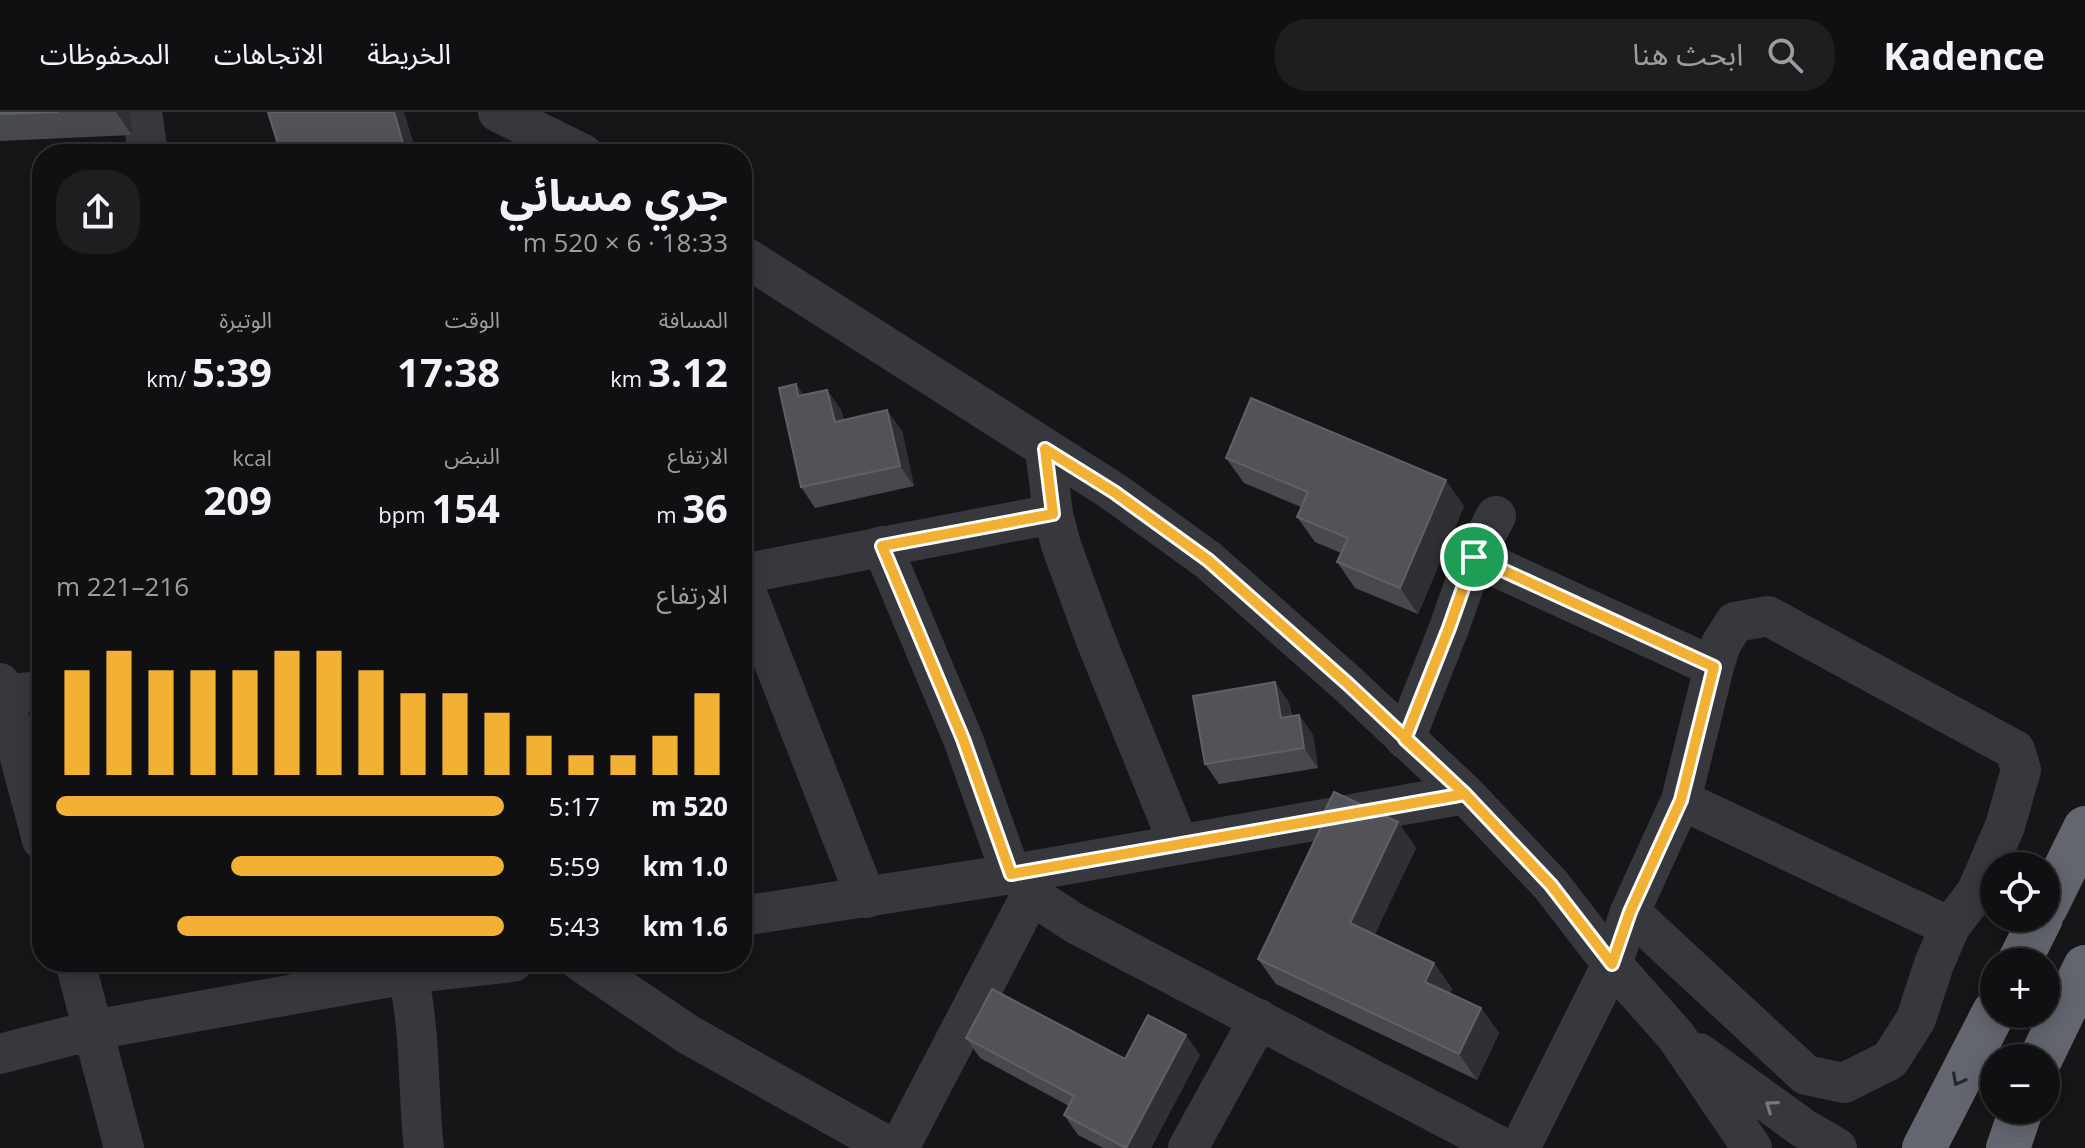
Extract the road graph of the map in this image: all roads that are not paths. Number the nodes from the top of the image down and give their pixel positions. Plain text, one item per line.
1 (142, 112) edge
2 (498, 112) edge
3 (147, 144) edge
4 (563, 144) edge
5 (752, 261) edge
6 (1045, 449) junction
7 (1053, 514) junction
8 (1496, 516) dead end
9 (882, 546) junction
10 (1474, 557) junction
11 (752, 572) edge
12 (752, 607) edge
13 (1714, 667) junction
14 (2, 689) edge
15 (32, 690) edge
16 (1405, 739) junction
17 (1465, 794) junction
18 (1681, 800) junction
19 (32, 802) edge
20 (2085, 828) edge
21 (1179, 845) junction
22 (2060, 879) edge
23 (1022, 880) junction
24 (866, 898) junction
25 (1630, 912) junction
26 (752, 915) edge
27 (1950, 927) junction
28 (1612, 964) junction
29 (2085, 967) edge
30 (78, 972) edge
31 (385, 972) edge
32 (406, 972) edge
33 (596, 972) edge
34 (1259, 1019) junction
35 (1986, 1028) edge
36 (93, 1030) junction
37 (1676, 1036) junction
38 (2048, 1044) edge
39 (0, 1054) edge
40 (2016, 1124) edge
41 (124, 1148) edge
42 (424, 1148) edge
43 (891, 1148) edge
44 (899, 1148) edge
45 (1188, 1148) edge
46 (1503, 1148) edge
47 (1520, 1148) edge
48 (1752, 1148) edge
49 (1837, 1148) edge
50 (1924, 1148) edge
51 (2008, 1148) edge

1 - 3 street
2 - 4 street
5 - 6 street
6 - 7 street
6 - 16 street
7 - 9 street
7 - 21 street
8 - 10 street
9 - 11 street
9 - 23 street
10 - 13 street
10 - 16 street
12 - 24 street
13 - 18 street
13 - 27 street
14 - 15 street
14 - 19 street
16 - 17 street
17 - 21 street
17 - 28 street
18 - 25 street
18 - 27 street
20 - 22 highway
21 - 23 street
23 - 24 street
23 - 34 street
23 - 44 street
24 - 26 street
25 - 27 street
25 - 28 street
28 - 37 street
28 - 47 street
29 - 38 highway
30 - 36 street
31 - 36 street
32 - 42 street
33 - 43 street
34 - 45 street
34 - 46 street
35 -> 50 highway
36 - 39 street
36 - 41 street
37 - 48 street
49 -> 37 street
40 - 51 highway

